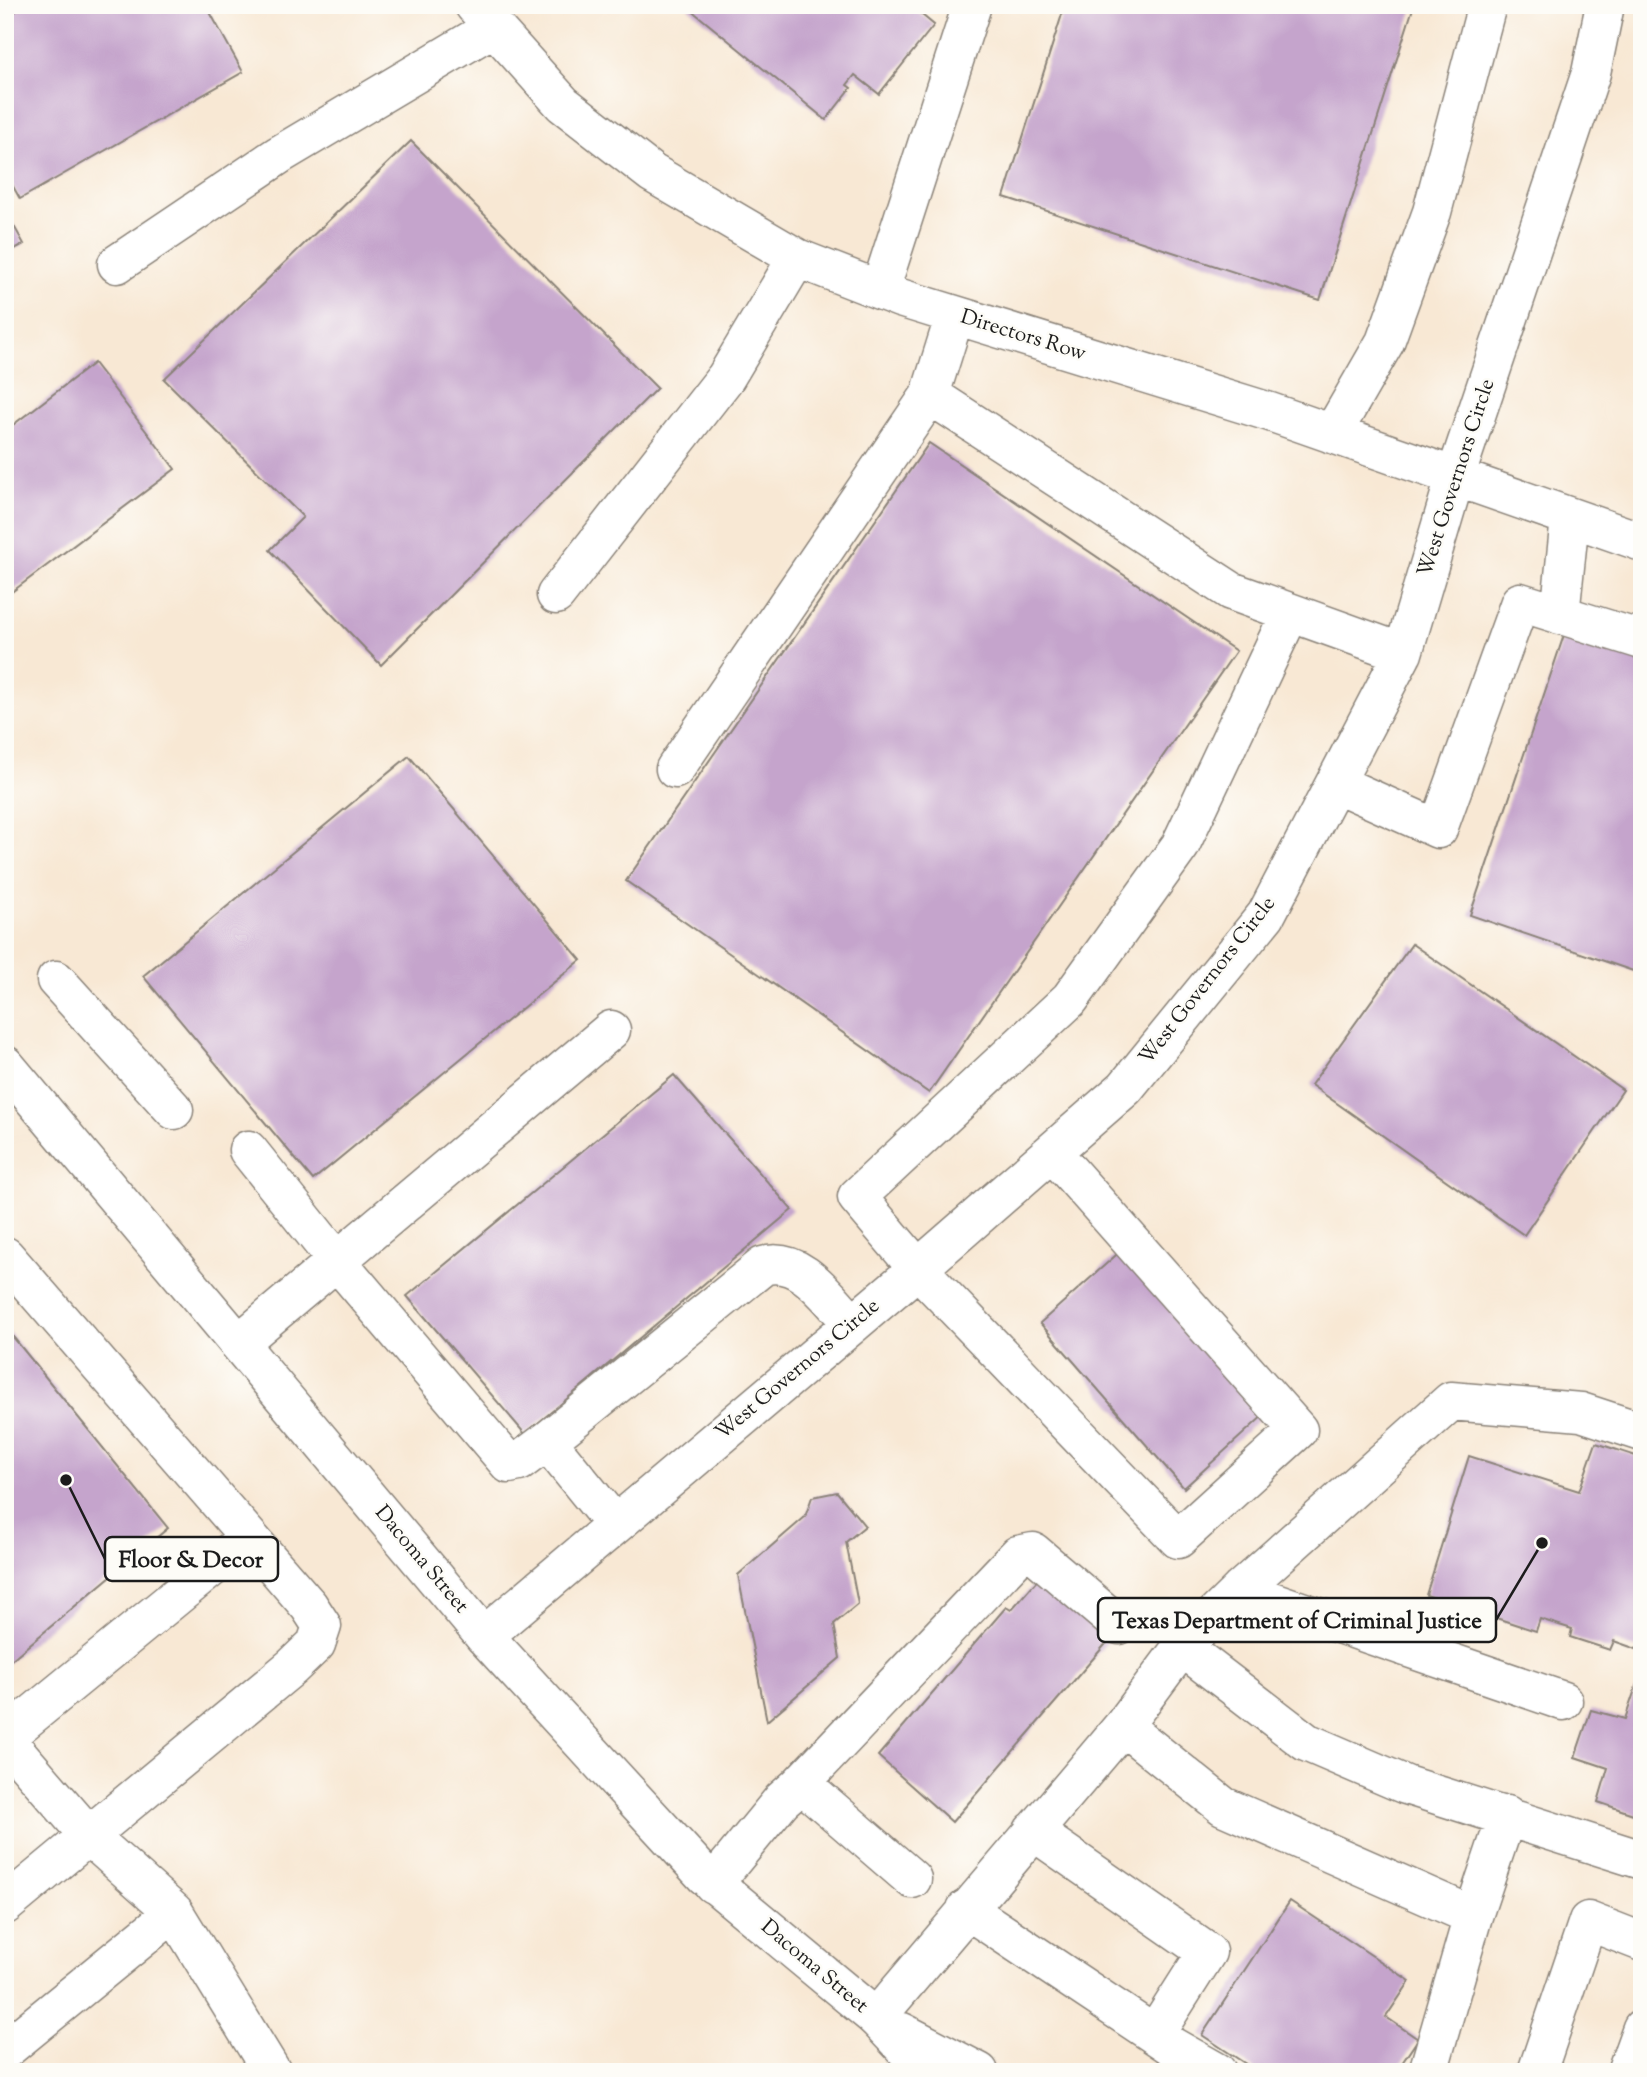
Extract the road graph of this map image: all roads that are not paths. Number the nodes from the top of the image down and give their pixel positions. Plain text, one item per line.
1 (972, 5) edge
2 (1487, 5) edge
3 (1605, 5) edge
4 (484, 16) edge
5 (797, 258) junction
6 (117, 264) dead end
7 (880, 290) junction
8 (955, 315) junction
9 (930, 395) junction
10 (1332, 434) junction
11 (1455, 478) junction
12 (1570, 519) junction
13 (1642, 542) edge
14 (556, 595) dead end
15 (1290, 613) junction
16 (1560, 615) junction
17 (1642, 640) edge
18 (1403, 653) junction
19 (675, 769) dead end
20 (1335, 783) junction
21 (56, 979) dead end
22 (611, 1030) dead end
23 (5, 1065) edge
24 (174, 1110) dead end
25 (248, 1150) dead end
26 (1052, 1152) junction
27 (5, 1256) edge
28 (337, 1261) junction
29 (918, 1269) junction
30 (853, 1324) junction
31 (239, 1343) junction
32 (1642, 1432) edge
33 (547, 1441) junction
34 (615, 1525) junction
35 (249, 1538) junction
36 (1240, 1590) junction
37 (1119, 1625) dead end
38 (484, 1636) junction
39 (1182, 1647) junction
40 (1563, 1701) dead end
41 (1123, 1727) junction
42 (5, 1738) edge
43 (798, 1786) junction
44 (1507, 1815) junction
45 (1033, 1831) junction
46 (89, 1836) junction
47 (1642, 1860) edge
48 (912, 1879) dead end
49 (713, 1884) junction
50 (5, 1905) edge
51 (966, 1909) junction
52 (174, 1912) junction
53 (1473, 1916) junction
54 (1642, 1942) edge
55 (876, 2018) junction
56 (1642, 2028) edge
57 (1155, 2034) junction
58 (5, 2050) edge
59 (272, 2072) edge
60 (927, 2072) edge
61 (979, 2072) edge
62 (1217, 2072) edge
63 (1428, 2072) edge
64 (1537, 2072) edge
65 (1626, 2072) edge

1 - 7 street
2 - 10 street
3 - 11 street, West Governors Circle
4 - 5 street, Directors Row
4 - 6 street
5 - 7 street, Directors Row
5 - 14 street
7 - 8 street, Directors Row
8 - 9 street
8 - 10 street, Directors Row
9 - 15 street
9 - 19 street
10 - 11 street, Directors Row
11 - 12 street, Directors Row
11 - 18 street, West Governors Circle
12 - 13 street, Directors Row
12 - 16 street
15 - 18 street
15 - 29 street
16 - 17 street
16 - 20 street
18 - 20 street, West Governors Circle
20 - 26 street, West Governors Circle
21 - 24 street
22 - 28 street
23 - 31 street, Dacoma Street
25 - 28 street
26 - 29 street, West Governors Circle
26 - 29 street
27 - 35 street
28 - 31 street
28 - 33 street
29 - 30 street, West Governors Circle
30 - 33 street
30 - 34 street, West Governors Circle
31 - 38 street, Dacoma Street
32 - 36 street
33 - 34 street
34 - 38 street, West Governors Circle
35 - 42 street
35 - 46 street
36 - 39 street
36 - 40 street
37 - 43 street
38 - 49 street, Dacoma Street
39 - 41 street
39 - 44 street
41 - 45 street
41 - 53 street
42 - 46 street
43 - 48 street
43 - 49 street
44 - 47 street
44 - 53 street
45 - 51 street
45 - 57 street
46 - 50 street
46 - 52 street
49 - 55 street, Dacoma Street
51 - 55 street
51 - 57 street
52 - 58 street
52 - 59 street
53 - 63 street
54 - 64 street
55 - 60 street, Dacoma Street
55 - 61 street, Dacoma Street
56 - 65 street
57 - 62 street

